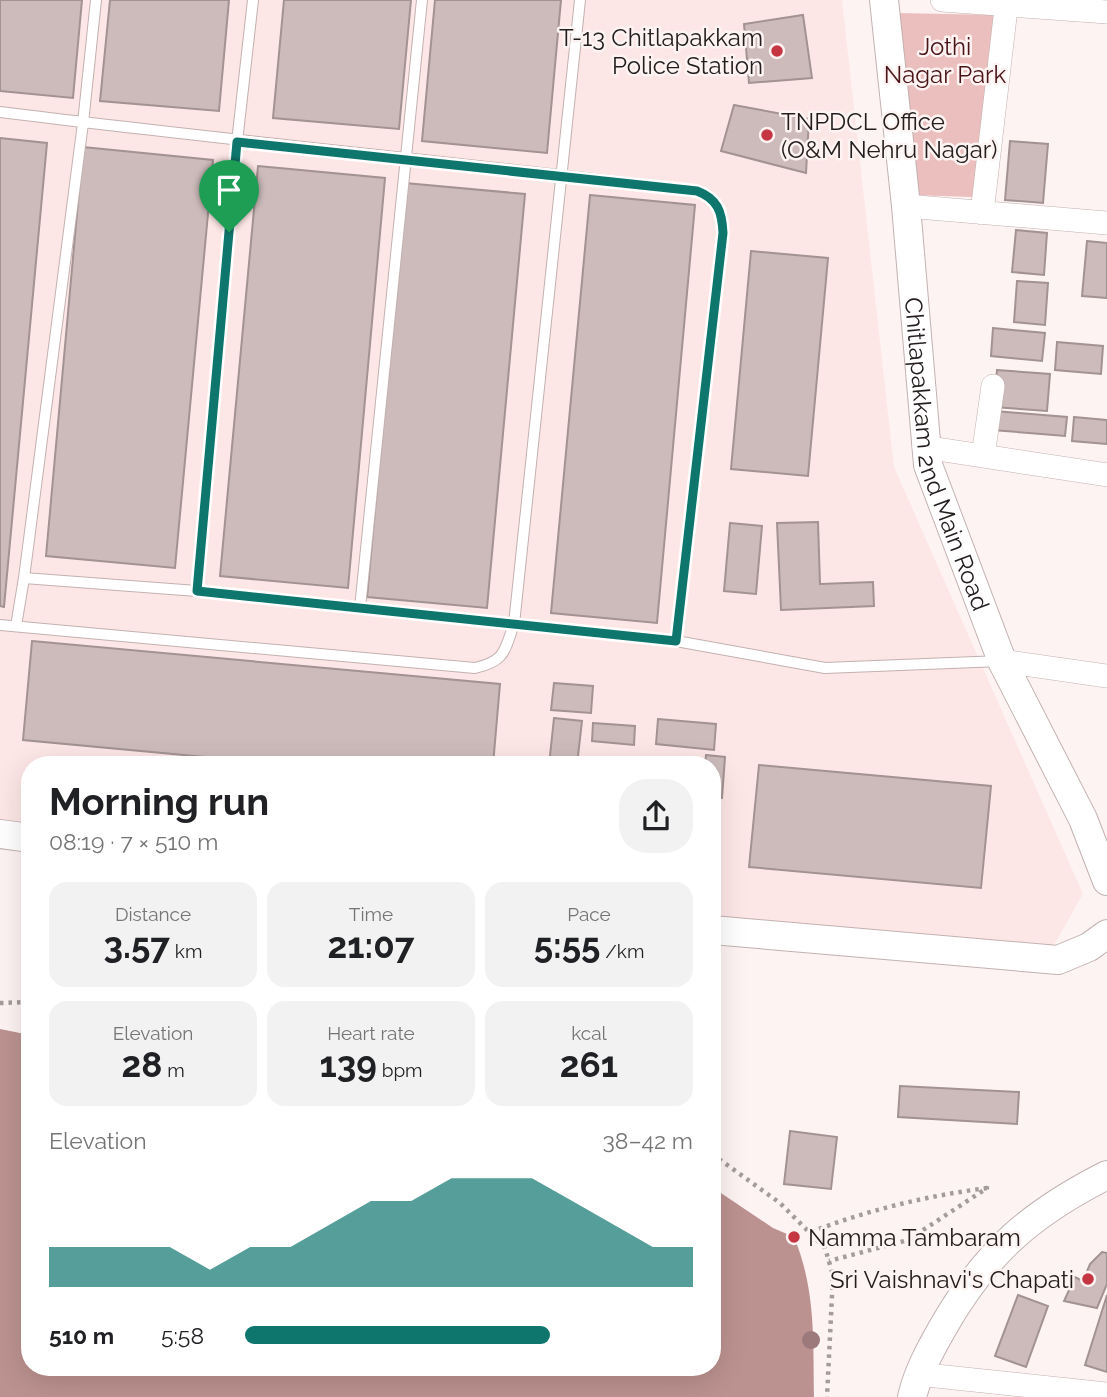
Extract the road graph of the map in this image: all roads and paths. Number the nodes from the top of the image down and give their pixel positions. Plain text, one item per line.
1 (96, 0) edge
2 (253, 0) edge
3 (422, 0) edge
4 (580, 0) edge
5 (884, 0) edge
6 (942, 0) edge
7 (1006, 2) edge
8 (1107, 12) edge
9 (0, 112) edge
10 (83, 122) junction
11 (237, 142) junction
12 (405, 159) junction
13 (562, 175) junction
14 (906, 206) junction
15 (982, 213) junction
16 (1107, 223) edge
17 (993, 386) dead end
18 (924, 447) junction
19 (983, 456) junction
20 (1107, 475) edge
21 (24, 578) junction
22 (197, 591) junction
23 (360, 608) junction
24 (514, 624) junction
25 (0, 625) edge
26 (16, 626) junction
27 (676, 641) junction
28 (1002, 661) junction
29 (1107, 676) edge
30 (0, 834) edge
31 (21, 837) edge
32 (1107, 881) edge
33 (721, 931) edge
34 (1107, 934) edge
35 (21, 1002) edge
36 (0, 1003) edge
37 (721, 1160) edge
38 (1107, 1175) edge
39 (811, 1232) junction
40 (829, 1261) junction
41 (914, 1385) edge
42 (1107, 1394) edge
43 (827, 1397) edge

1 - 10 lane
2 - 11 lane
3 - 12 lane
4 - 13 lane
5 - 14 street, Chitlapakkam 2nd Main Road
6 - 7 street
7 - 8 street
7 - 15 street
9 - 10 lane
10 - 11 lane
10 - 21 lane
11 - 12 lane
11 - 22 lane
12 - 13 lane
12 - 23 lane
13 - 24 lane
13 - 27 lane
14 - 15 street
14 - 18 street, Chitlapakkam 2nd Main Road
15 - 16 street
17 - 19 street
18 - 19 street
18 - 28 street, Chitlapakkam 2nd Main Road
19 - 20 street
21 - 22 lane
21 - 26 lane
22 - 23 lane
23 - 24 lane
24 - 26 lane
24 - 27 lane
25 - 26 lane
27 - 28 lane
28 - 29 street
28 - 32 street, Chitlapakkam 2nd Main Road
30 - 31 street
33 - 34 street
35 - 36 path
37 - 39 path
38 - 41 street
39 - 40 path
39 - 40 path
40 - 43 path
41 - 42 street

